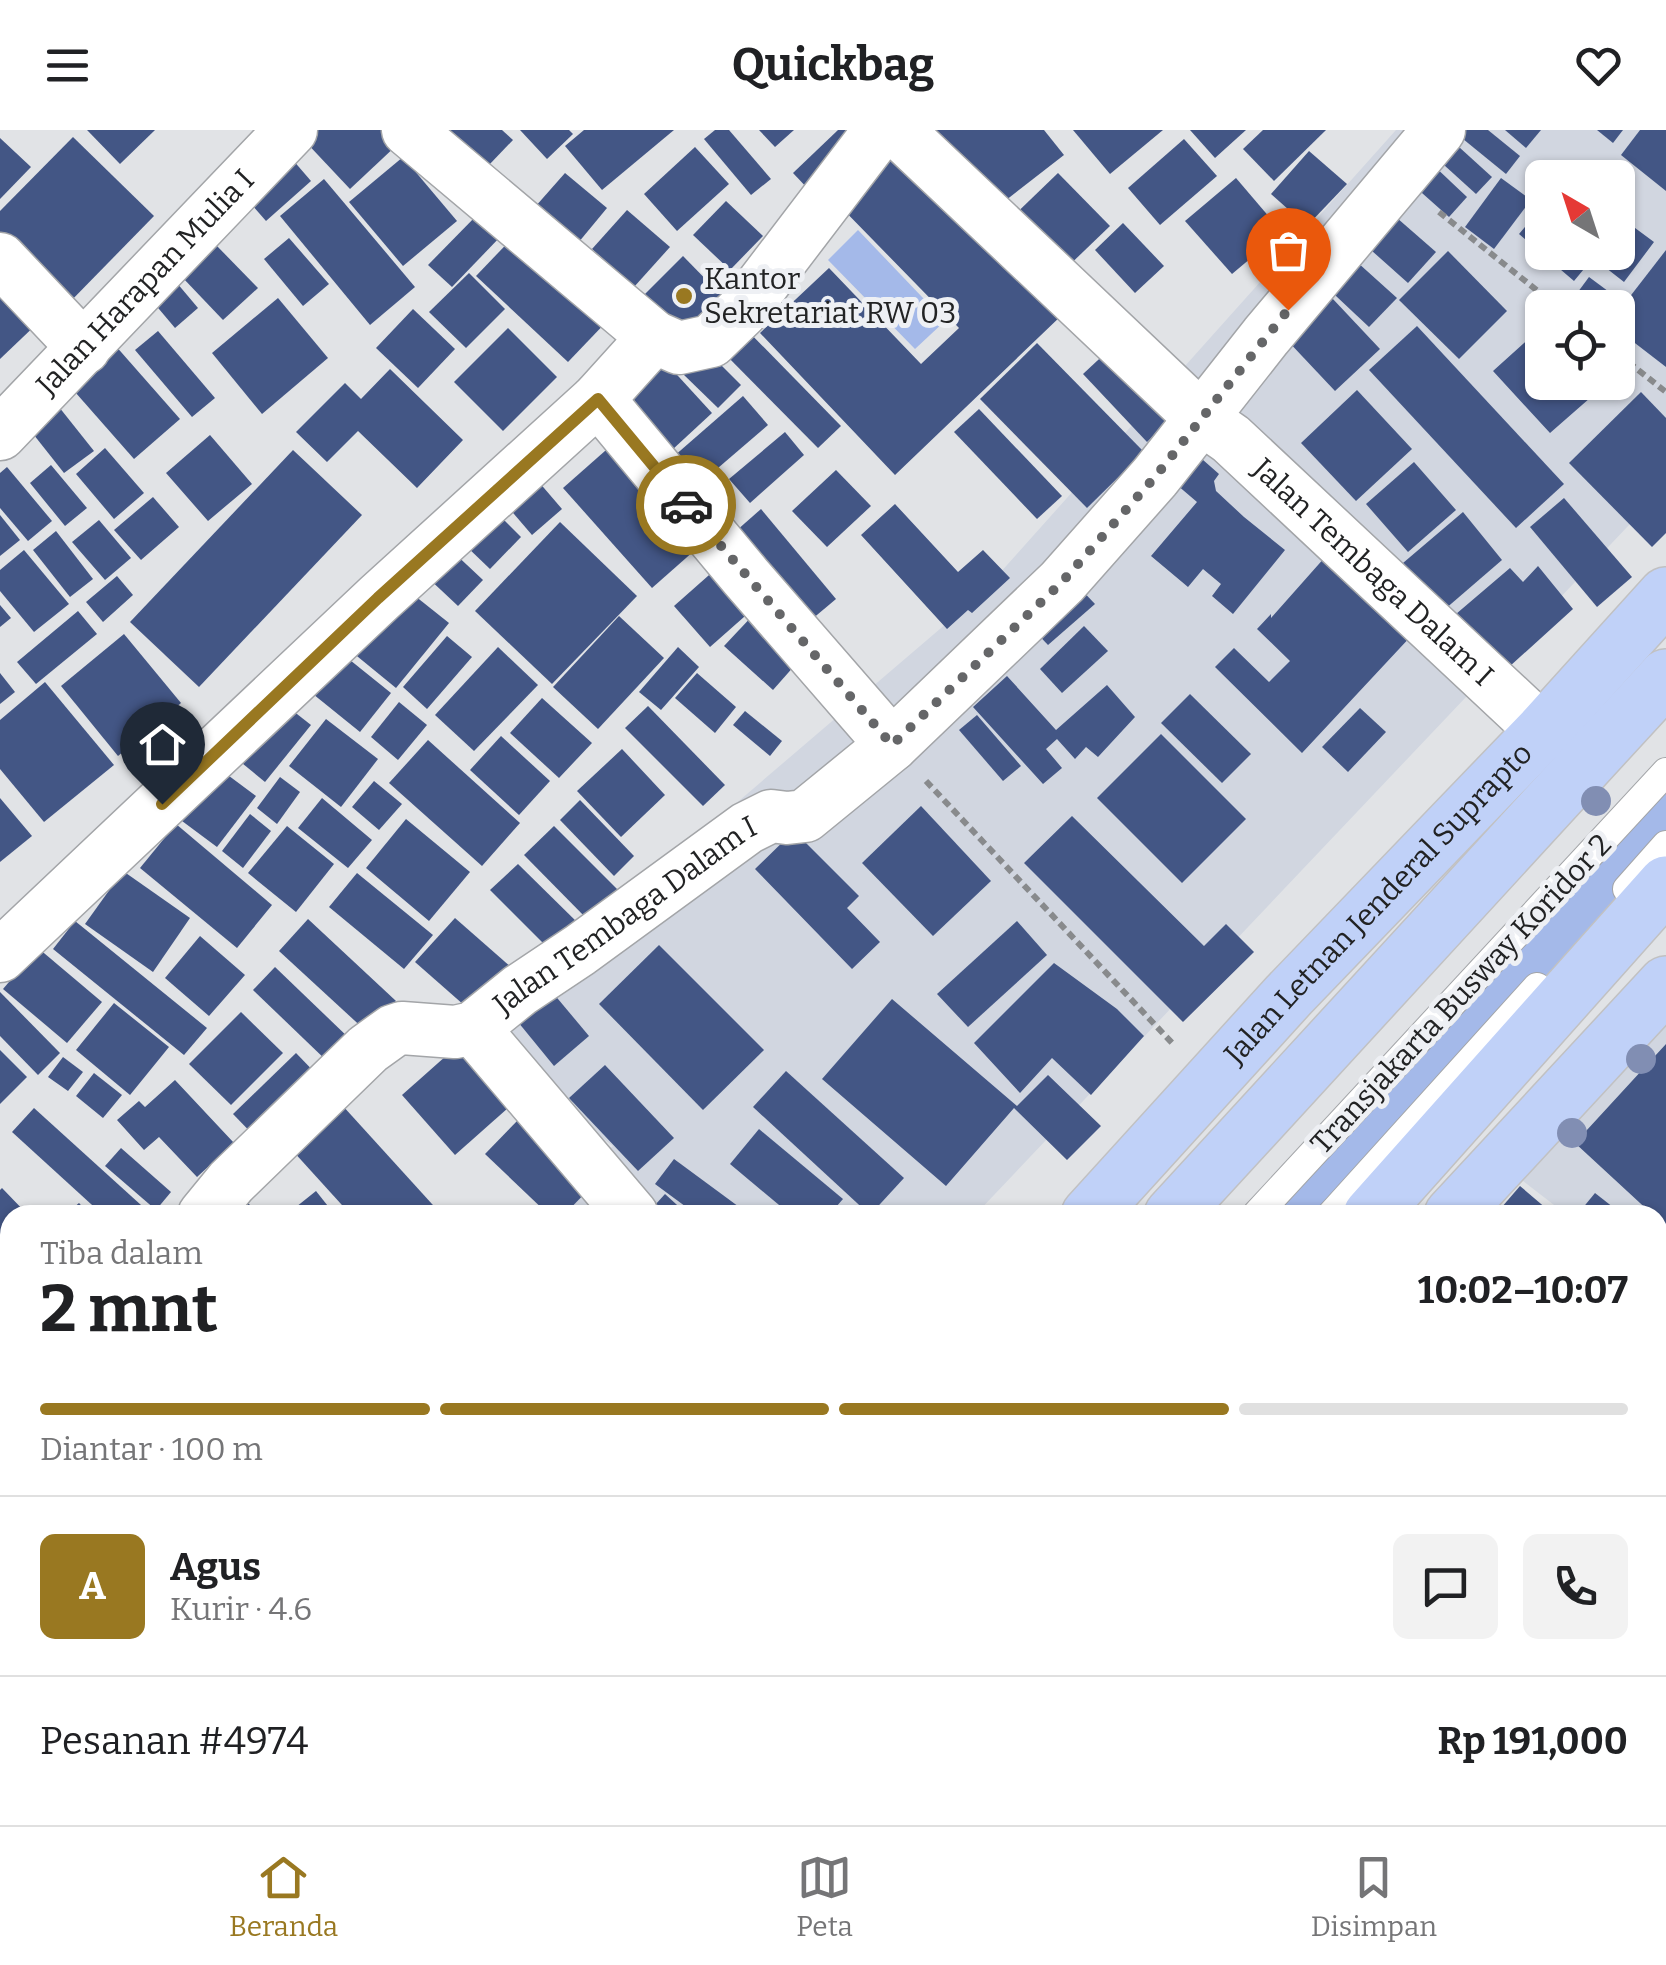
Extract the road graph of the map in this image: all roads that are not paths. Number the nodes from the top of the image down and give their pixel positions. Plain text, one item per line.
1 (291, 130) edge
2 (408, 130) edge
3 (880, 130) edge
4 (896, 130) edge
5 (1439, 130) edge
6 (0, 259) edge
7 (654, 337) junction
8 (84, 348) junction
9 (598, 399) junction
10 (1201, 418) junction
11 (0, 434) edge
12 (1666, 595) edge
13 (1666, 677) edge
14 (1543, 731) junction
15 (892, 745) junction
16 (1666, 772) edge
17 (1666, 845) edge
18 (1666, 884) edge
19 (1612, 904) dead end
20 (0, 956) edge
21 (1559, 964) dead end
22 (1666, 984) edge
23 (472, 1028) junction
24 (212, 1205) edge
25 (623, 1205) edge
26 (1099, 1205) edge
27 (1181, 1205) edge
28 (1265, 1205) edge
29 (1340, 1205) edge
30 (1380, 1205) edge
31 (1461, 1205) edge

1 - 8 street, Jalan Harapan Mulia I
2 - 7 street
3 - 7 street
4 - 10 street, Jalan Tembaga Dalam I
5 - 10 street, Jalan Tembaga Dalam I
6 - 8 street
7 - 9 street
8 - 11 street, Jalan Harapan Mulia I
9 - 15 street
9 - 20 street
10 - 14 street, Jalan Tembaga Dalam I
10 - 15 street, Jalan Tembaga Dalam I
12 - 14 main road, Jalan Letnan Jenderal Suprapto
13 - 27 main road, Jalan Letnan Jenderal Suprapto
14 - 26 main road, Jalan Letnan Jenderal Suprapto
15 - 23 street, Jalan Tembaga Dalam I
16 - 28 lane, Transjakarta Busway Koridor 2
17 - 19 lane, Transjakarta Busway Koridor 2
18 - 30 main road
21 - 29 lane, Transjakarta Busway Koridor 2
22 - 31 main road
23 - 24 street, Jalan Tembaga Dalam I
23 - 25 street

